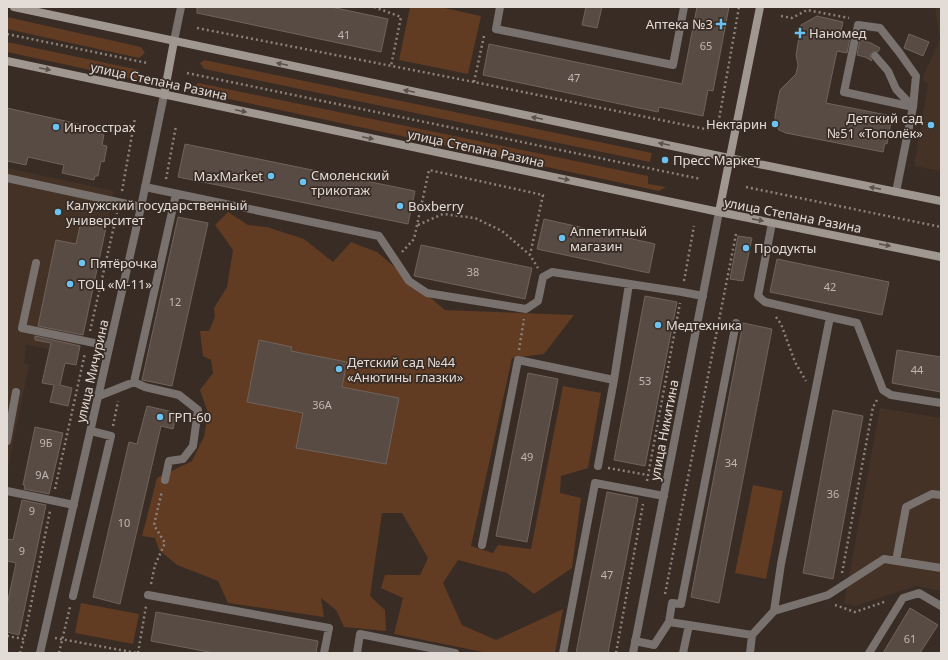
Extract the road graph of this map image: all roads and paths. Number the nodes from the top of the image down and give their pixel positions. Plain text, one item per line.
1 (14, 7) edge
2 (181, 7) edge
3 (374, 7) edge
4 (500, 7) edge
5 (684, 7) edge
6 (739, 7) edge
7 (760, 7) edge
8 (781, 16) dead end
9 (858, 25) junction
10 (196, 28) dead end
11 (496, 29) junction
12 (7, 34) edge
13 (174, 41) junction
14 (875, 56) dead end
15 (7, 61) edge
16 (147, 63) dead end
17 (391, 66) junction
18 (187, 73) dead end
19 (474, 82) junction
20 (164, 94) junction
21 (913, 107) junction
22 (135, 118) dead end
23 (729, 158) junction
24 (7, 178) edge
25 (701, 179) dead end
26 (146, 187) junction
27 (746, 187) dead end
28 (896, 192) junction
29 (176, 194) junction
30 (941, 201) edge
31 (120, 202) junction
32 (141, 207) junction
33 (719, 212) junction
34 (772, 223) junction
35 (417, 225) junction
36 (694, 226) dead end
37 (941, 227) edge
38 (736, 234) dead end
39 (530, 255) junction
40 (941, 256) edge
41 (395, 260) junction
42 (36, 263) dead end
43 (543, 277) junction
44 (629, 284) junction
45 (682, 292) junction
46 (703, 296) junction
47 (765, 302) junction
48 (526, 309) junction
49 (830, 317) junction
50 (736, 323) dead end
51 (88, 342) junction
52 (109, 346) junction
53 (518, 360) junction
54 (614, 380) junction
55 (134, 382) junction
56 (883, 390) junction
57 (16, 392) dead end
58 (99, 396) junction
59 (815, 397) junction
60 (941, 403) edge
61 (91, 431) junction
62 (7, 441) edge
63 (598, 466) joint
64 (648, 475) junction
65 (164, 480) joint
66 (7, 491) edge
67 (645, 492) junction
68 (941, 495) edge
69 (664, 496) junction
70 (52, 500) junction
71 (74, 505) junction
72 (482, 545) dead end
73 (896, 561) junction
74 (941, 568) edge
75 (839, 589) junction
76 (148, 595) junction
77 (828, 595) junction
78 (73, 596) joint
79 (664, 599) dead end
80 (900, 602) junction
81 (941, 606) edge
82 (774, 611) junction
83 (669, 622) junction
84 (688, 625) junction
85 (7, 636) edge
86 (25, 636) junction
87 (44, 636) junction
88 (752, 636) junction
89 (24, 639) junction
90 (62, 639) junction
91 (635, 641) junction
92 (20, 653) edge
93 (40, 653) edge
94 (59, 653) edge
95 (137, 653) edge
96 (324, 653) edge
97 (357, 653) edge
98 (454, 653) edge
99 (564, 653) edge
100 (616, 653) edge
101 (633, 653) edge
102 (683, 653) edge
103 (750, 653) edge
104 (869, 653) edge

1 - 13 main road
2 - 13 street
3 - 17 path
4 - 11 street
5 - 11 street
6 - 19 path
7 - 23 main road
8 - 9 path
9 - 21 street
9 - 21 street
10 - 17 path
11 - 19 path
12 - 16 path
13 - 20 main road
23 -> 13 main road
14 - 21 street
15 -> 20 main road, улица Степана Разина
17 - 19 path
18 - 25 path
20 - 26 street, улица Мичурина
20 -> 33 main road, улица Степана Разина
21 - 28 street
22 - 31 path
28 -> 23 main road
23 - 33 main road
24 - 31 street
26 - 29 street
26 - 32 street, улица Мичурина
27 - 37 path
28 - 30 main road
29 - 41 street
29 - 55 street
31 - 32 street
31 - 51 path
32 - 52 street, улица Мичурина
33 -> 34 main road, улица Степана Разина
33 - 46 street, улица Никитина
34 -> 40 main road, улица Степана Разина
34 - 47 street
35 - 39 path
35 - 39 path
35 - 41 path
36 - 45 path
38 - 79 path
39 - 43 path
41 - 48 street
42 - 51 street
43 - 44 street
43 - 48 street
44 - 45 street
44 - 54 street
45 - 46 street
45 - 64 path
46 - 69 street, улица Никитина
47 - 49 street
47 - 59 path
48 - 53 path
49 - 56 street
49 - 59 street
50 - 83 street
51 - 52 street
51 - 70 path
52 - 58 street, улица Мичурина
53 - 54 street
53 - 72 street
54 - 63 street
55 - 58 street
55 - 65 street
56 - 60 street
56 - 75 path
57 - 62 street
58 - 61 street, улица Мичурина
59 - 82 street
61 - 71 street, улица Мичурина
61 - 78 street
63 - 64 path
64 - 67 path
65 - 76 path
66 - 70 street
67 - 69 street
67 - 99 street
67 - 100 path
68 - 73 street
69 - 91 street, улица Никитина
70 - 71 street
70 - 86 path
71 - 87 street, улица Мичурина
73 - 74 street
73 - 75 street
75 - 77 street
76 - 95 path
76 - 96 street
77 - 80 path
77 - 82 street
78 - 90 path
80 - 81 street
80 - 104 street
82 - 88 street
83 - 84 street
83 - 91 street
84 - 88 street
84 - 102 street
85 - 89 path
86 - 87 path
86 - 89 path
87 - 90 path
87 - 93 street, улица Мичурина
88 - 103 street
89 - 92 path
90 - 94 path
90 - 95 path
91 - 101 street, улица Никитина
97 - 98 street

